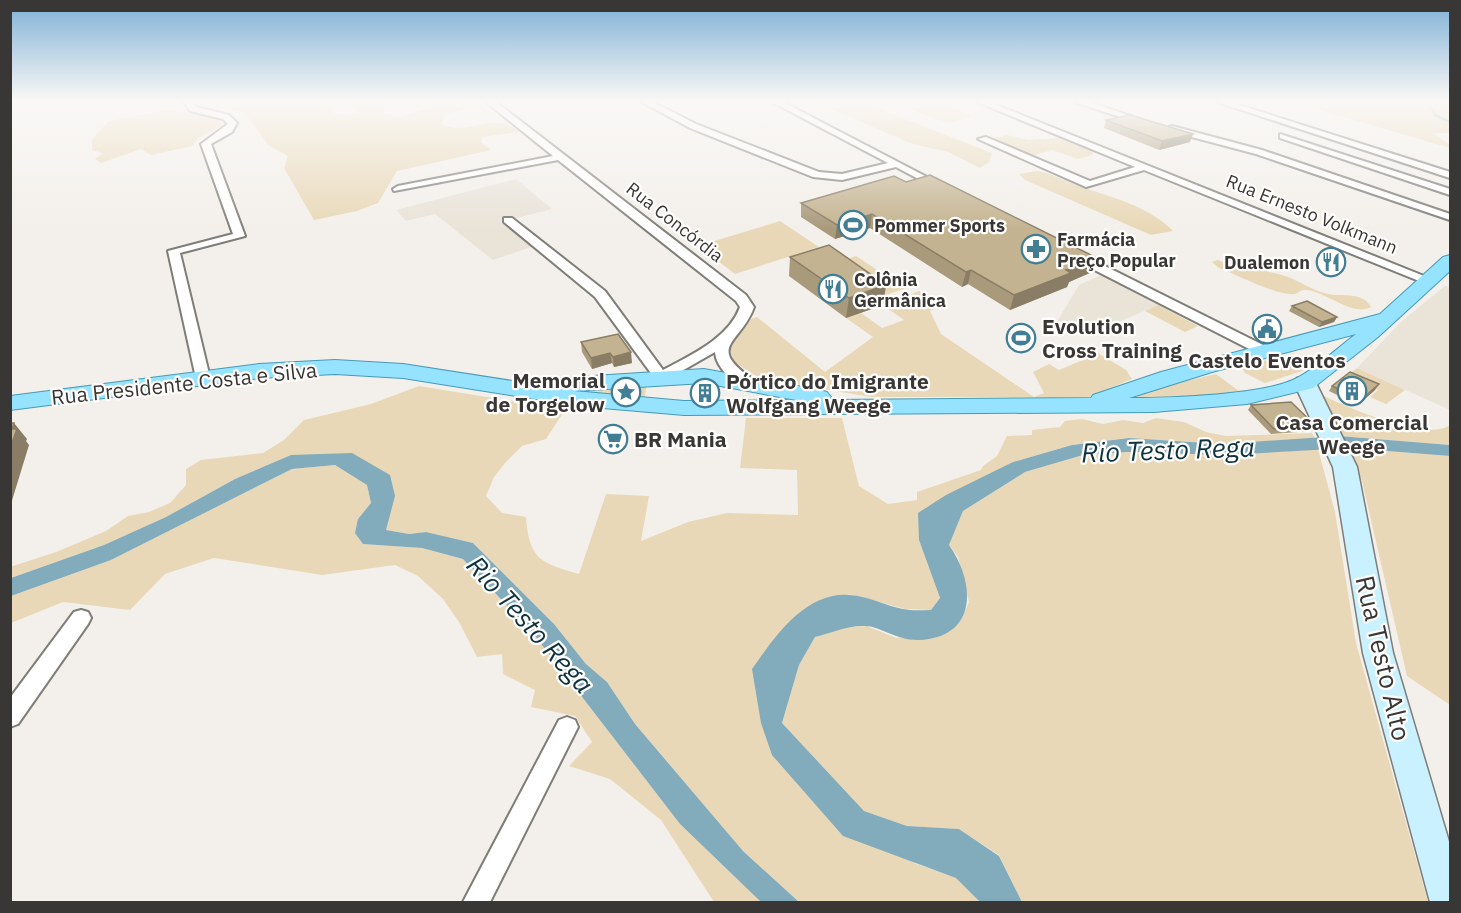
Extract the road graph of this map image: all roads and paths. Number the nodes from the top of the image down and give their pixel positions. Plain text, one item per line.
1 (206, 145) edge
2 (544, 145) edge
3 (740, 145) edge
4 (859, 145) edge
5 (996, 145) edge
6 (1088, 145) edge
7 (1230, 145) edge
8 (1308, 145) edge
9 (1353, 145) edge
10 (560, 157) junction
11 (897, 164) junction
12 (1144, 167) junction
13 (1450, 176) edge
14 (398, 189) dead end
15 (1450, 192) edge
16 (958, 195) edge
17 (1450, 217) edge
18 (508, 220) dead end
19 (1060, 247) edge
20 (1450, 261) edge
21 (1428, 280) junction
22 (1384, 319) junction
23 (726, 337) junction
24 (1262, 350) junction
25 (1225, 361) junction
26 (662, 377) junction
27 (203, 378) junction
28 (1312, 379) junction
29 (749, 383) junction
30 (501, 386) junction
31 (1273, 393) junction
32 (10, 403) edge
33 (654, 406) junction
34 (1086, 406) junction
35 (872, 407) junction
36 (750, 409) junction
37 (1328, 433) junction
38 (81, 618) dead end
39 (10, 717) edge
40 (567, 727) dead end
41 (476, 903) edge
42 (1449, 903) edge

1 - 27 street
2 - 10 street, Rua Concórdia
3 - 11 street
4 - 11 street
5 - 12 street
6 - 12 street, Rua Ernesto Volkmann
7 - 17 street
8 - 15 street
9 - 13 street
10 - 14 street
10 - 23 street, Rua Concórdia
11 - 16 street
12 - 21 street, Rua Ernesto Volkmann
18 - 26 street
19 - 24 street
20 - 21 main road, Rua Presidente Costa e Silva
21 - 22 main road, Rua Presidente Costa e Silva
22 - 24 main road, Rua Presidente Costa e Silva
22 - 28 main road, Rua Presidente Costa e Silva
23 - 26 street, Rua Concórdia
23 - 29 street
24 - 25 main road, Rua Presidente Costa e Silva
24 - 28 main road
25 - 31 main road
25 - 34 main road, Rua Presidente Costa e Silva
26 - 29 main road, Rua Presidente Costa e Silva
26 - 30 main road, Rua Presidente Costa e Silva
26 - 33 main road
27 - 30 main road, Rua Presidente Costa e Silva
27 - 32 main road, Rua Presidente Costa e Silva
28 - 31 main road, Rua Presidente Costa e Silva
28 - 37 main road, Rua Testo Alto
29 - 35 main road, Rua Presidente Costa e Silva
29 - 36 main road
30 - 33 main road, Rua Presidente Costa e Silva
31 - 34 main road, Rua Presidente Costa e Silva
31 - 37 main road
33 - 36 main road, Rua Presidente Costa e Silva
34 - 35 main road, Rua Presidente Costa e Silva
35 - 36 main road, Rua Presidente Costa e Silva
37 - 42 main road, Rua Testo Alto
38 - 39 street
40 - 41 street

